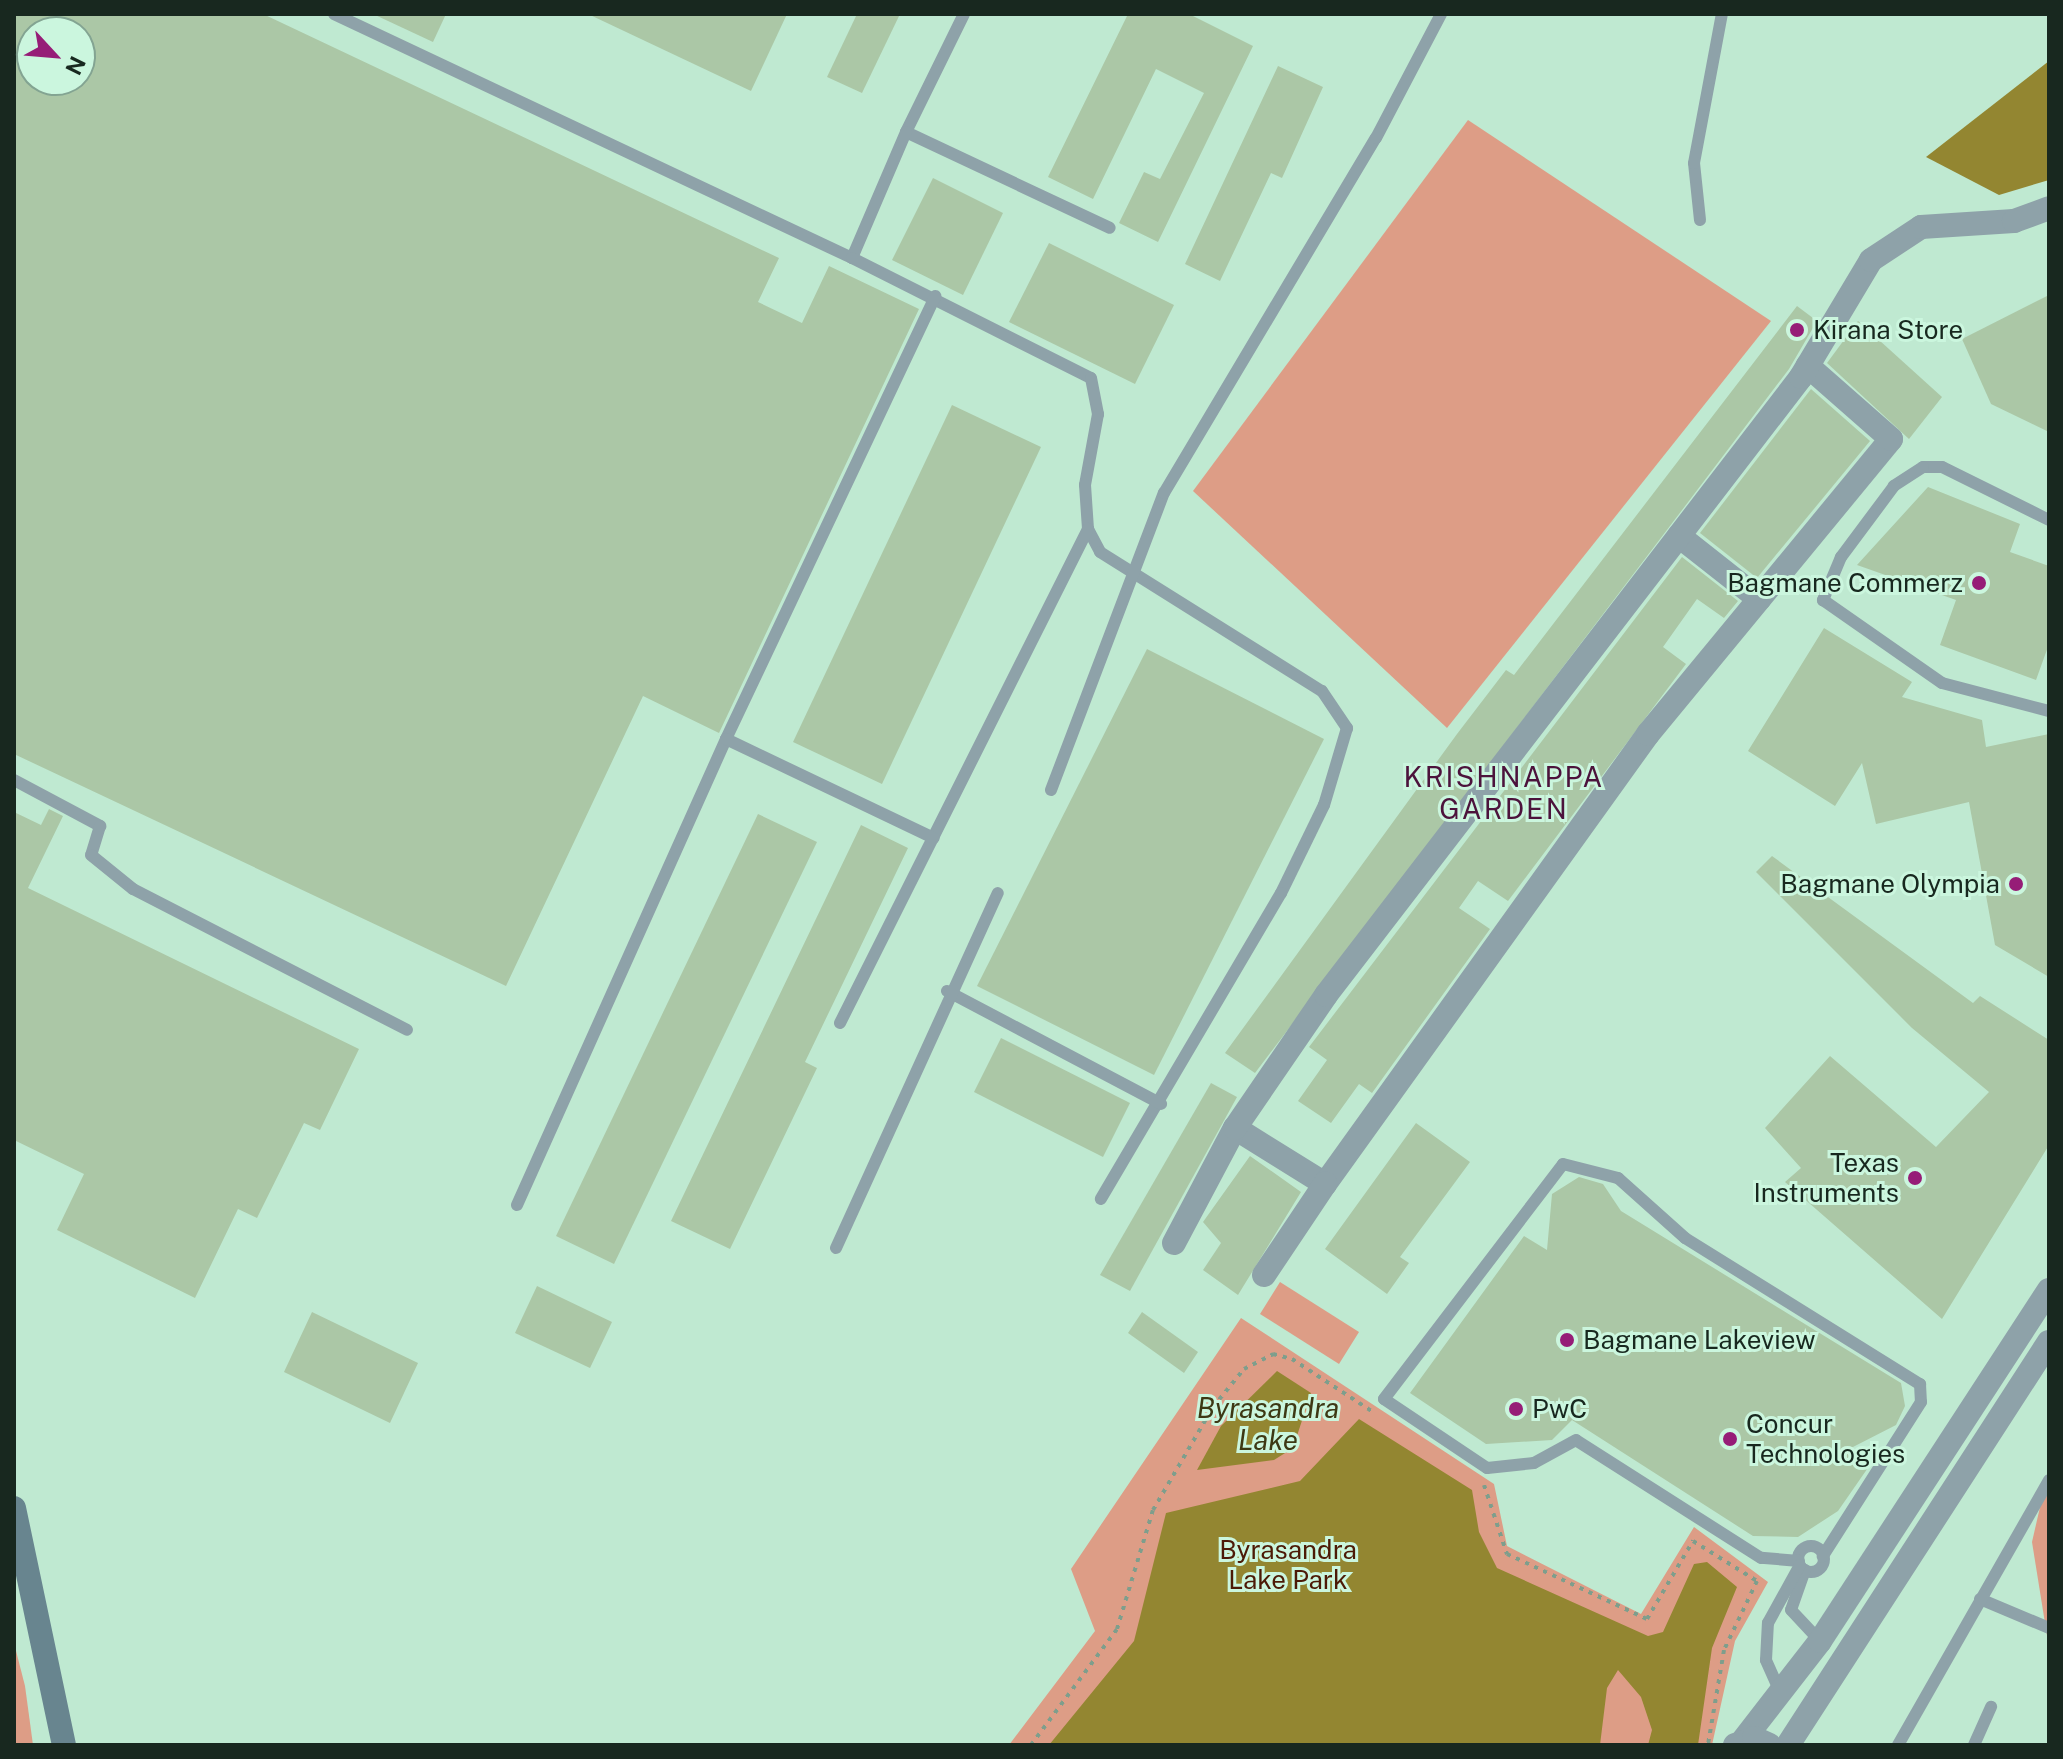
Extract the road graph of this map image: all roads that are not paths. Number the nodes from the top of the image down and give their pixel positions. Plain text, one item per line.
1 (334, 14) edge
2 (964, 14) edge
3 (1441, 14) edge
4 (1722, 14) edge
5 (906, 132) junction
6 (2049, 208) edge
7 (1700, 220) dead end
8 (1110, 228) dead end
9 (852, 258) junction
10 (935, 296) junction
11 (1808, 366) junction
12 (2049, 520) edge
13 (1088, 529) junction
14 (1679, 536) junction
15 (1134, 579) junction
16 (1759, 599) junction
17 (2049, 711) edge
18 (726, 739) junction
19 (14, 780) edge
20 (1051, 790) dead end
21 (934, 838) junction
22 (998, 893) dead end
23 (947, 991) junction
24 (840, 1023) dead end
25 (407, 1030) dead end
26 (1161, 1104) junction
27 (1235, 1128) junction
28 (1325, 1184) junction
29 (1101, 1199) dead end
30 (517, 1205) dead end
31 (1174, 1243) dead end
32 (836, 1248) dead end
33 (1264, 1275) dead end
34 (2049, 1290) edge
35 (2049, 1342) edge
36 (2049, 1480) edge
37 (14, 1508) edge
38 (1823, 1556) junction
39 (1801, 1565) junction
40 (1980, 1599) junction
41 (2049, 1628) edge
42 (1820, 1641) junction
43 (1781, 1694) junction
44 (1991, 1707) dead end
45 (1740, 1742) edge
46 (64, 1745) edge
47 (1770, 1745) edge
48 (1788, 1745) edge
49 (1898, 1745) edge
50 (1974, 1745) edge

1 - 9 lane
2 - 5 lane
3 - 15 lane
4 - 7 lane
5 - 8 lane
5 - 9 lane
6 - 11 street
9 - 10 lane
10 - 13 lane
10 - 18 lane
11 - 14 street
11 - 16 street
12 - 17 lane
13 - 15 lane
13 - 21 lane
14 - 16 street
14 - 27 street
15 - 20 lane
15 - 26 lane
16 - 28 street
18 - 21 lane
18 - 30 lane
19 - 25 lane
21 - 24 lane
22 - 23 lane
23 - 26 lane
23 - 32 lane
26 - 29 lane
27 - 28 street
27 - 31 street
28 - 33 street
34 - 42 street
35 - 48 street
36 - 40 lane
37 - 46 main road
38 - 39 lane
38 - 39 lane
38 - 39 lane
39 - 42 lane
39 - 43 lane
40 - 41 lane
40 - 49 lane
42 - 43 street
43 - 45 street
44 - 50 lane
45 - 47 street

